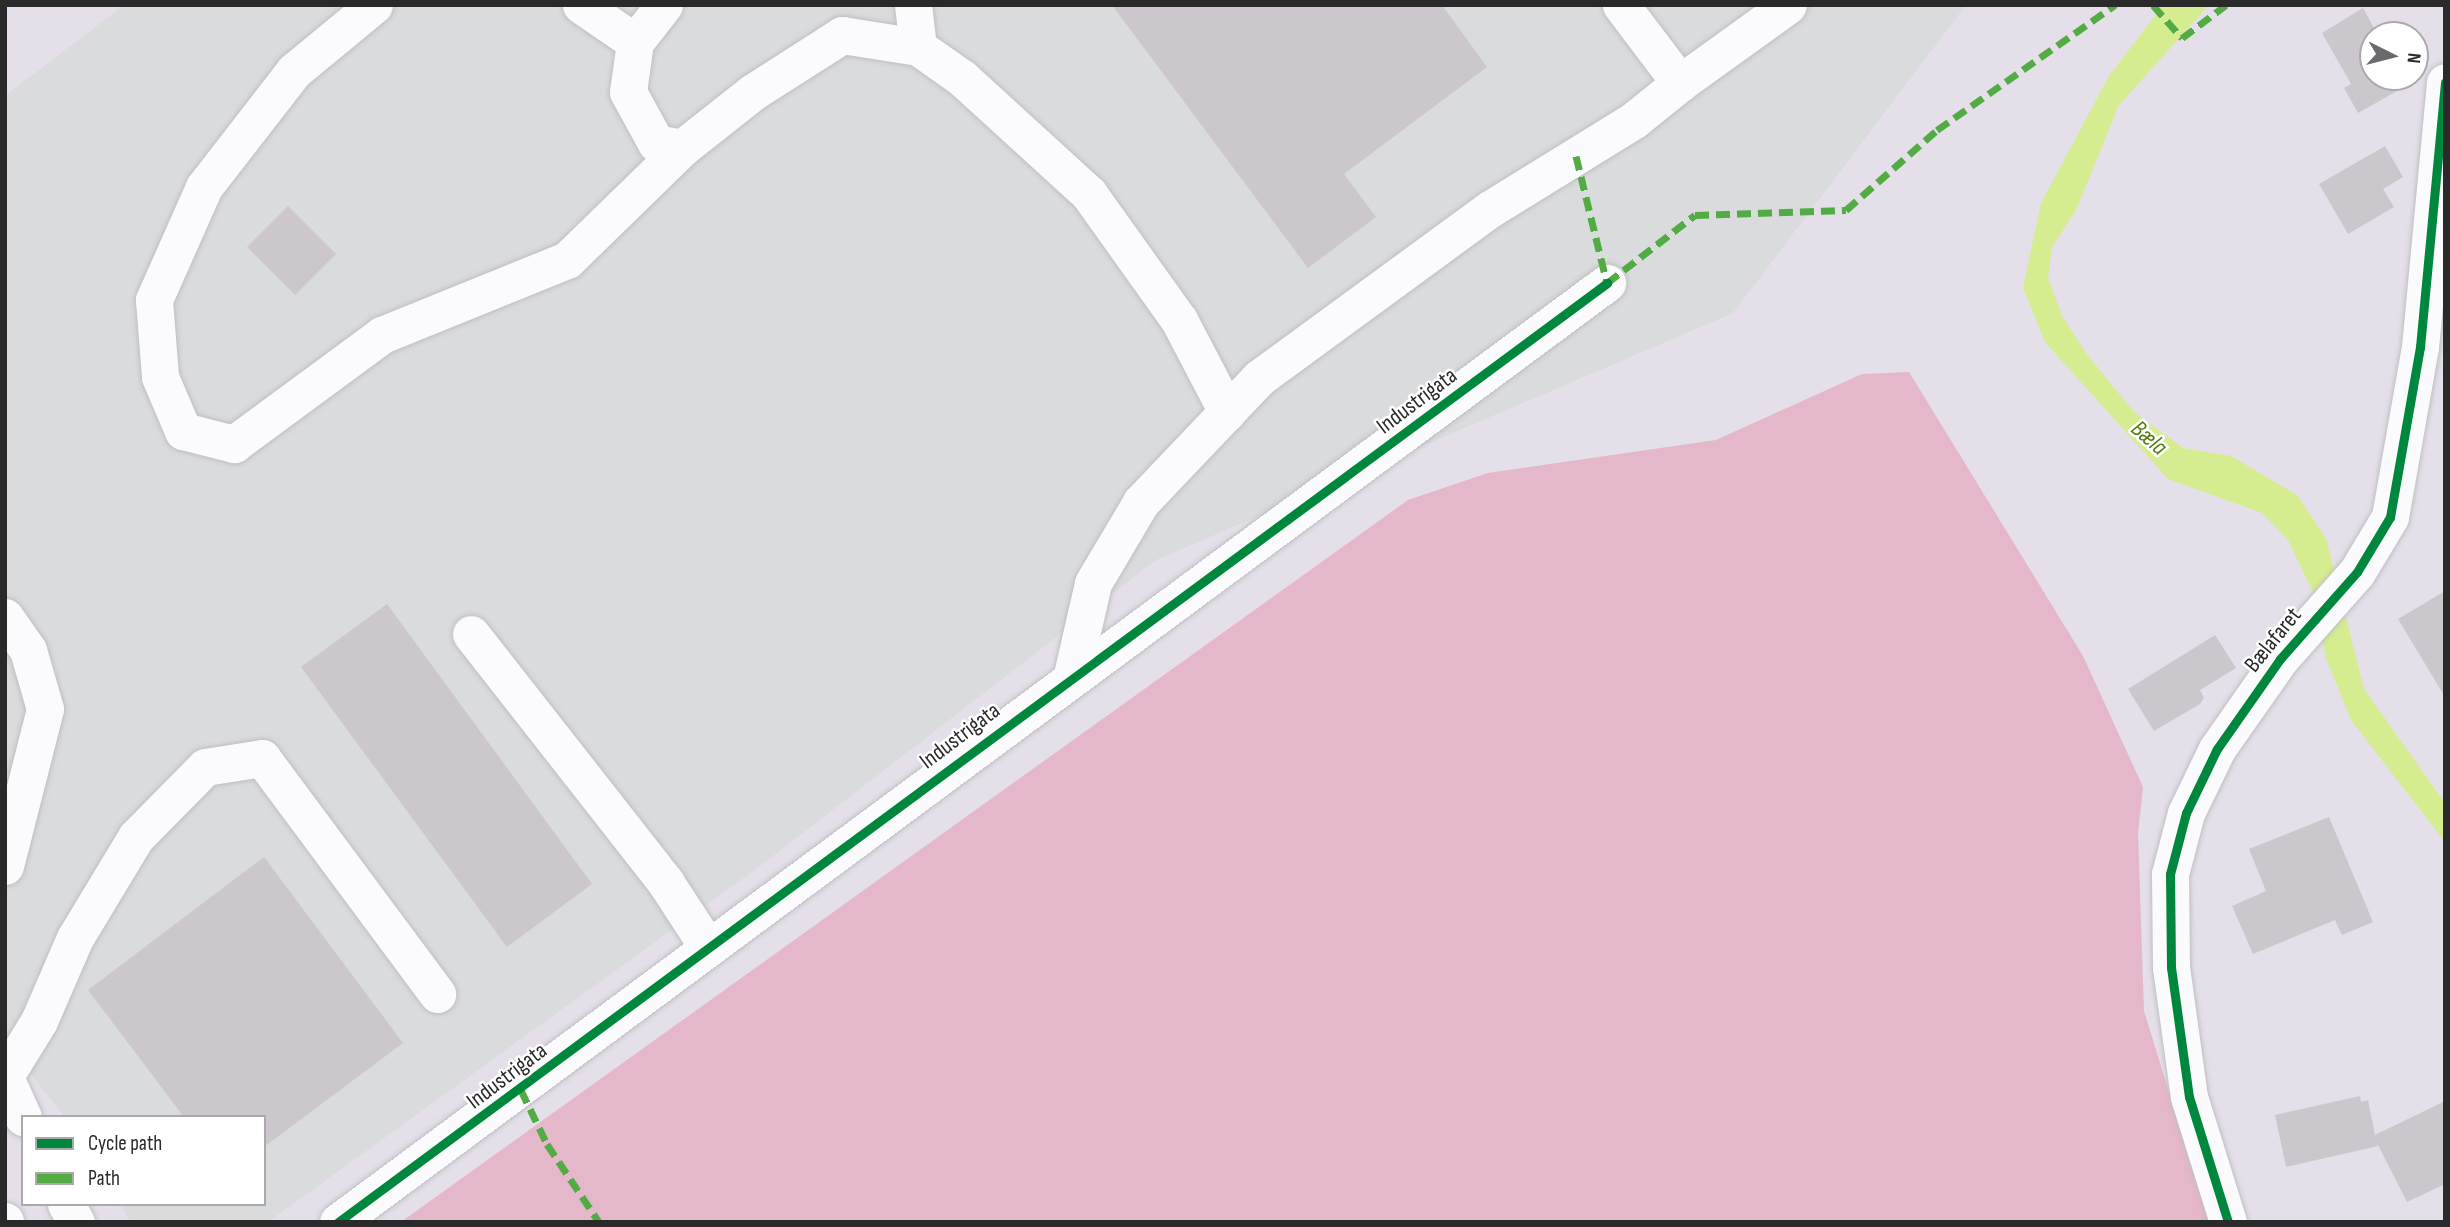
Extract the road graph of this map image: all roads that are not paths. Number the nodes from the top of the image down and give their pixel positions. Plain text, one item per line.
1 (374, 5) edge
2 (580, 5) edge
3 (664, 5) edge
4 (913, 5) edge
5 (1620, 5) edge
6 (1788, 5) edge
7 (635, 42) junction
8 (918, 47) junction
9 (2445, 82) edge
10 (1680, 83) junction
11 (682, 148) junction
12 (1607, 284) dead end
13 (1227, 412) junction
14 (5, 617) edge
15 (471, 634) dead end
16 (1072, 675) junction
17 (5, 866) edge
18 (707, 946) junction
19 (437, 994) dead end
20 (5, 1077) edge
21 (22, 1115) edge
22 (67, 1206) edge
23 (76, 1222) edge
24 (338, 1222) edge
25 (2228, 1222) edge

1 - 11 street
2 - 7 street
3 - 7 street
4 - 8 street
5 - 10 street
6 - 10 street
7 - 11 street
8 - 11 street
8 - 13 street
9 - 25 street, Bælafaret
10 - 13 street
12 - 16 street, Industrigata
13 - 16 street
14 - 17 street
15 - 18 street
16 - 18 street, Industrigata
18 - 24 street, Industrigata
19 - 20 street
20 - 21 street
22 - 23 street

